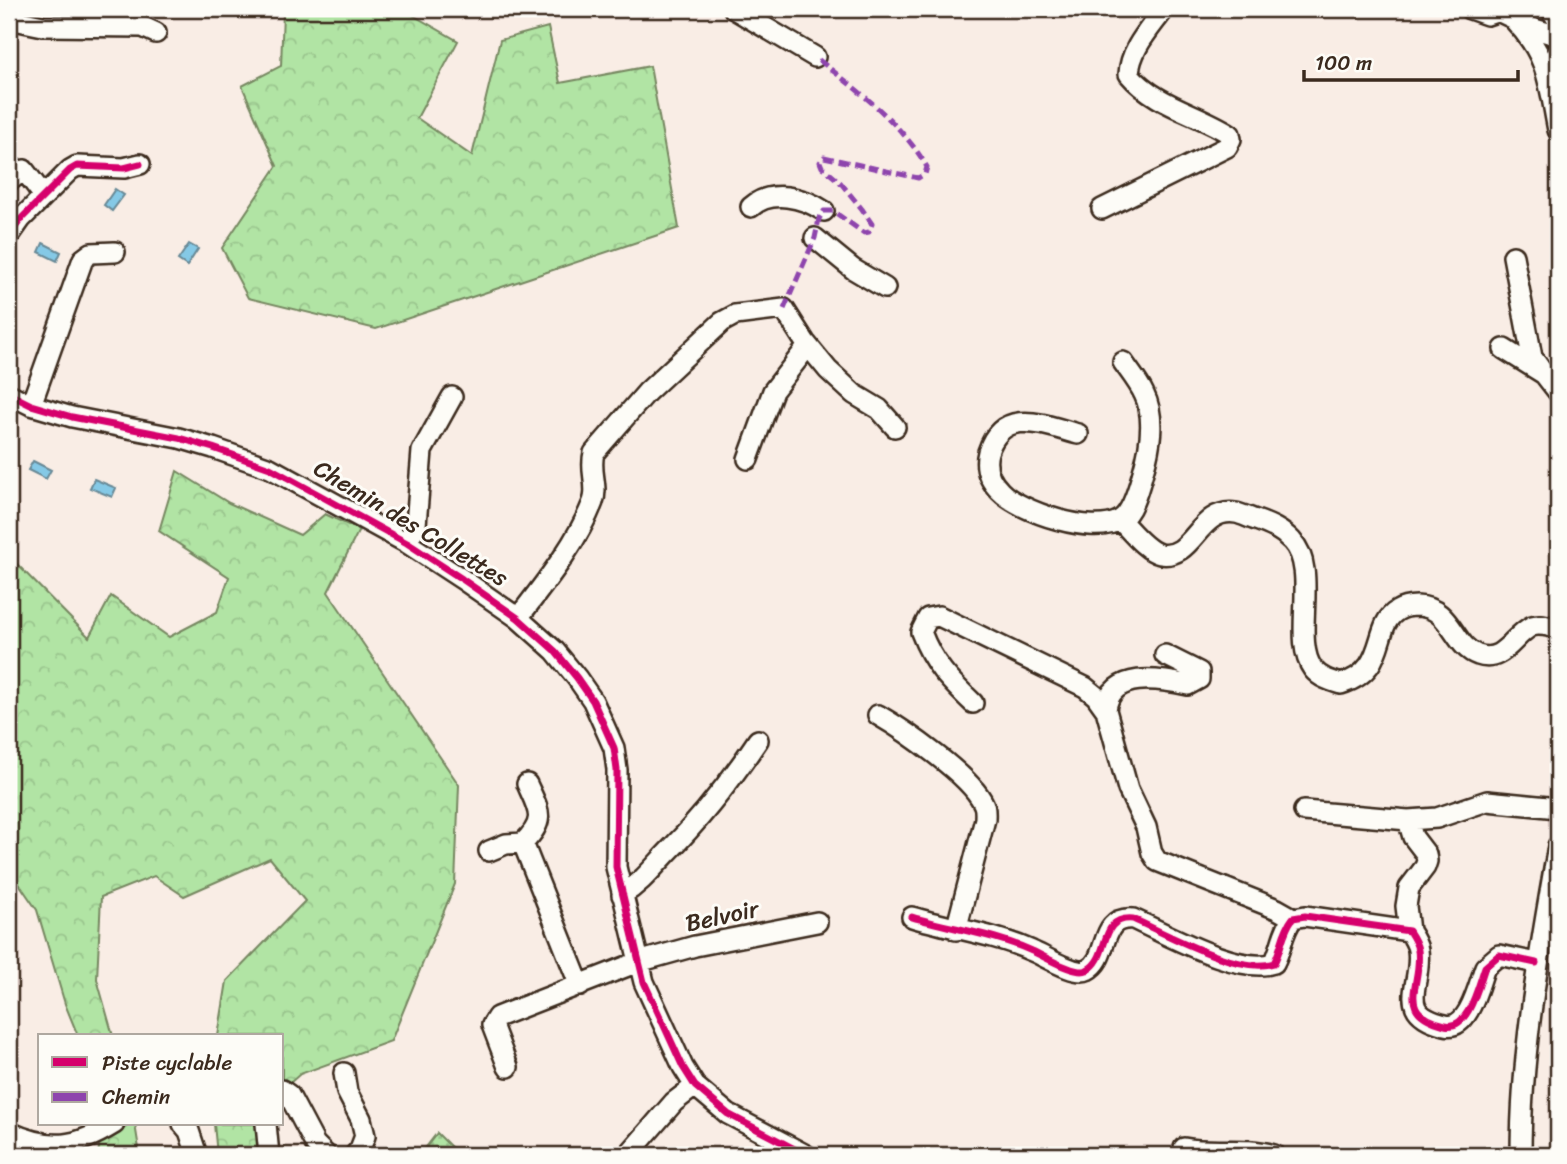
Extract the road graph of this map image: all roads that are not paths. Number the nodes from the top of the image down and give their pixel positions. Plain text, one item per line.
1 (734, 9) edge
2 (1164, 9) edge
3 (1470, 9) edge
4 (1551, 9) edge
5 (1507, 14) edge
6 (9, 19) edge
7 (1558, 21) edge
8 (156, 33) dead end
9 (1558, 36) edge
10 (1558, 52) edge
11 (815, 57) dead end
12 (1549, 77) junction
13 (1558, 130) edge
14 (139, 164) dead end
15 (9, 181) edge
16 (44, 196) junction
17 (751, 207) dead end
18 (1102, 209) dead end
19 (824, 211) dead end
20 (9, 236) edge
21 (815, 238) dead end
22 (115, 252) dead end
23 (1513, 256) dead end
24 (885, 288) dead end
25 (808, 346) junction
26 (1504, 349) dead end
27 (1123, 362) dead end
28 (1544, 374) junction
29 (1558, 392) edge
30 (9, 394) edge
31 (453, 397) dead end
32 (32, 405) junction
33 (895, 426) dead end
34 (1079, 434) dead end
35 (748, 460) dead end
36 (1119, 520) junction
37 (407, 543) junction
38 (518, 618) junction
39 (1558, 628) edge
40 (1165, 655) dead end
41 (973, 703) dead end
42 (1106, 710) junction
43 (878, 715) dead end
44 (758, 740) dead end
45 (527, 784) dead end
46 (1558, 808) edge
47 (1304, 811) dead end
48 (1408, 820) junction
49 (523, 843) junction
50 (1558, 846) edge
51 (489, 851) dead end
52 (622, 895) junction
53 (912, 917) dead end
54 (1293, 918) junction
55 (817, 922) dead end
56 (1551, 929) edge
57 (956, 930) junction
58 (1409, 931) junction
59 (638, 962) junction
60 (1536, 963) junction
61 (580, 986) junction
62 (508, 1066) dead end
63 (344, 1073) dead end
64 (695, 1086) junction
65 (284, 1091) edge
66 (111, 1126) edge
67 (185, 1126) edge
68 (266, 1126) edge
69 (9, 1132) edge
70 (1185, 1147) dead end
71 (197, 1155) edge
72 (269, 1155) edge
73 (326, 1155) edge
74 (355, 1155) edge
75 (628, 1155) edge
76 (806, 1155) edge
77 (1274, 1155) edge
78 (1521, 1155) edge

1 - 11 street
2 - 18 street
3 - 5 street
4 - 7 street
5 - 9 street
5 - 12 street
6 - 8 street
10 - 12 street
12 - 13 street
14 - 16 street
15 - 16 street
16 - 20 street
17 - 19 street
21 - 24 street
22 - 32 street
23 - 28 street
25 - 33 street
25 - 35 street
25 - 38 street
26 - 28 street
27 - 36 street
28 - 29 street
30 - 32 street, Chemin des Collettes
31 - 37 street
32 - 37 street, Chemin des Collettes
34 - 36 street
36 - 39 street
37 - 38 street, Chemin des Collettes
38 - 52 street, Chemin des Collettes
40 - 42 street
41 - 42 street
42 - 54 street
43 - 57 street
44 - 52 street
45 - 49 street
46 - 48 street
47 - 48 street
48 - 58 street
49 - 51 street
49 - 61 street
50 - 56 street
52 - 59 street, Chemin des Collettes
53 - 57 street
54 - 57 street
54 - 58 street
55 - 59 street, Belvoir
56 - 60 street
58 - 60 street
59 - 61 street
59 - 64 street, Chemin des Collettes
60 - 78 street
61 - 62 street
63 - 74 street
64 - 75 street
64 - 76 street, Chemin des Collettes
65 - 73 street
66 - 69 street
67 - 71 street
68 - 72 street
70 - 77 street

